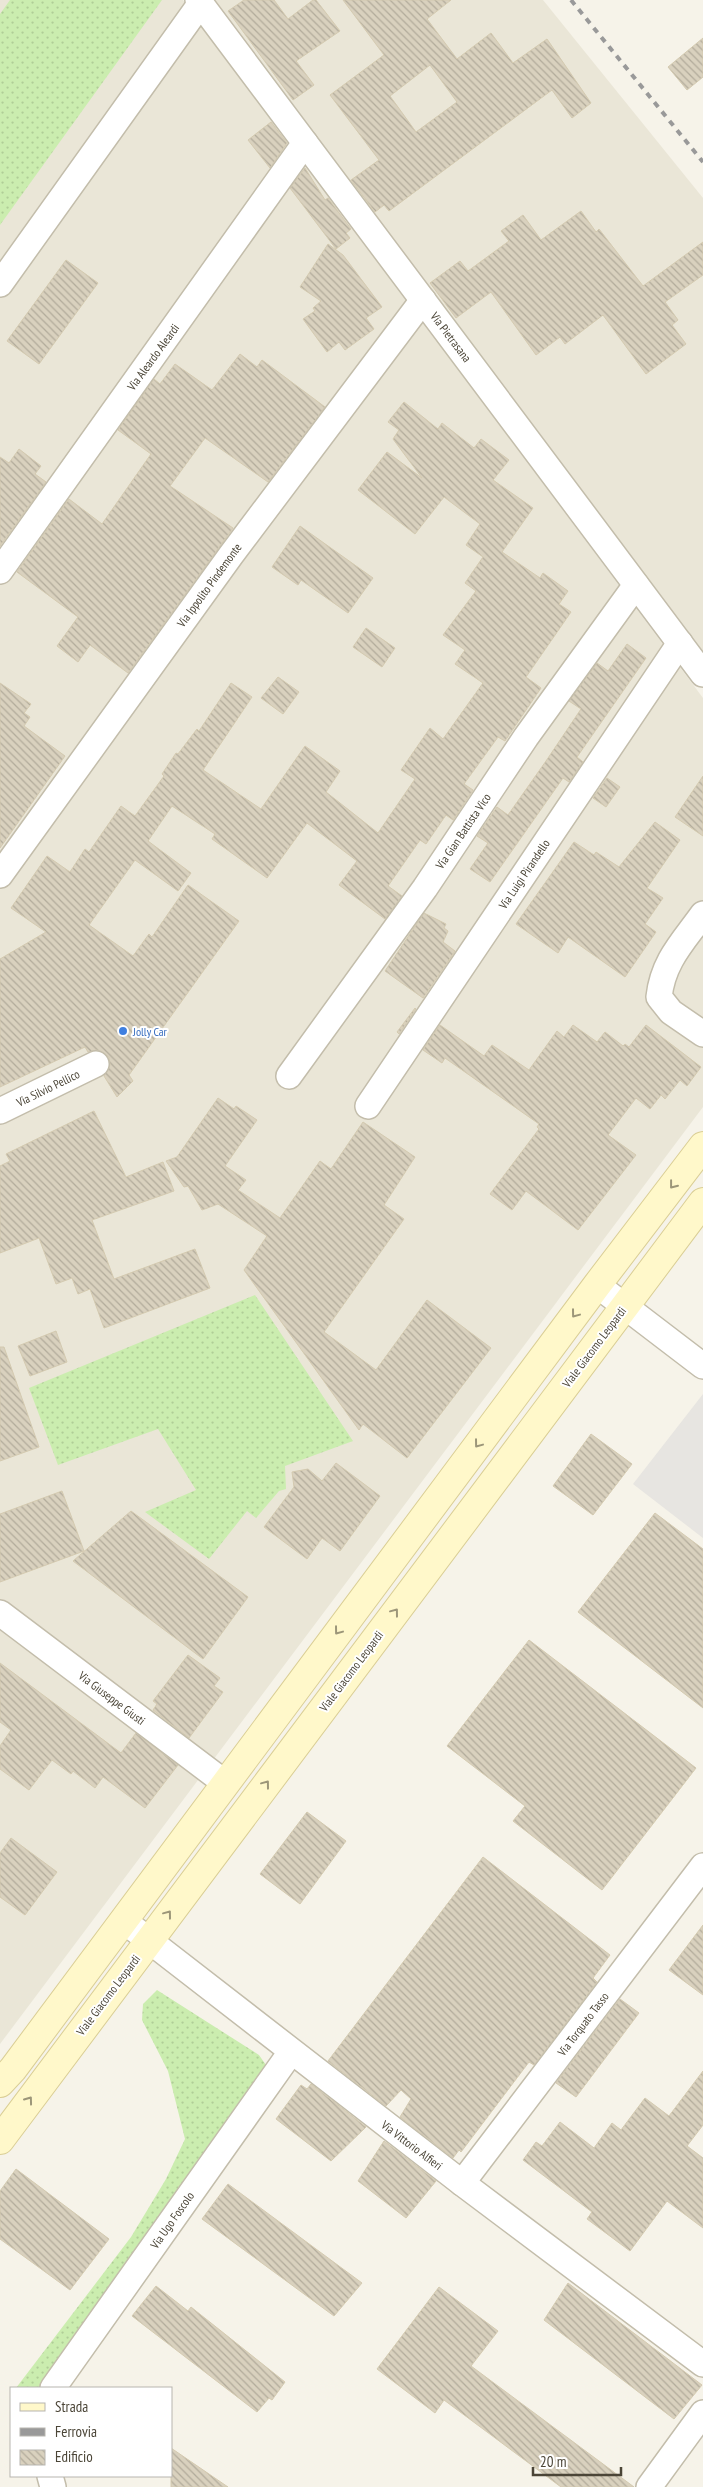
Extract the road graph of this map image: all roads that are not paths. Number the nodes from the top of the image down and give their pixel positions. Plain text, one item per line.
1 (199, 2) edge
2 (305, 143) junction
3 (0, 284) edge
4 (423, 300) junction
5 (0, 571) edge
6 (636, 585) junction
7 (680, 643) junction
8 (703, 674) edge
9 (0, 874) edge
10 (703, 914) edge
11 (703, 1034) edge
12 (96, 1064) dead end
13 (290, 1076) dead end
14 (368, 1106) dead end
15 (0, 1111) edge
16 (703, 1146) edge
17 (703, 1202) edge
18 (597, 1285) junction
19 (625, 1306) junction
20 (703, 1366) edge
21 (0, 1613) edge
22 (224, 1783) junction
23 (703, 1866) edge
24 (124, 1921) junction
25 (148, 1941) junction
26 (291, 2052) junction
27 (0, 2083) edge
28 (0, 2140) edge
29 (462, 2183) junction
30 (703, 2364) edge
31 (54, 2387) edge
32 (703, 2413) edge
33 (649, 2487) edge

1 - 2 street, Via Pietrasana
1 - 3 street
2 - 4 street, Via Pietrasana
2 - 5 street, Via Aleardo Aleardi
4 - 6 street, Via Pietrasana
4 - 9 street, Via Ippolito Pindemonte
6 - 7 street, Via Pietrasana
6 - 13 street, Via Gian Battista Vico
7 - 8 street, Via Pietrasana
7 - 14 street, Via Luigi Pirandello
10 - 11 street
12 - 15 street, Via Silvio Pellico
16 -> 18 main road
17 - 19 main road, Viale Giacomo Leopardi
18 - 19 street
18 -> 22 main road
19 - 20 street
25 -> 19 main road, Viale Giacomo Leopardi
21 - 22 street, Via Giuseppe Giusti
22 - 24 main road
23 - 29 street, Via Torquato Tasso
24 - 25 street, Via Vittorio Alfieri
24 - 27 main road
25 - 26 street, Via Vittorio Alfieri
28 -> 25 main road, Viale Giacomo Leopardi
26 - 29 street, Via Vittorio Alfieri
26 - 31 street, Via Ugo Foscolo
29 - 30 street, Via Vittorio Alfieri
32 - 33 street

